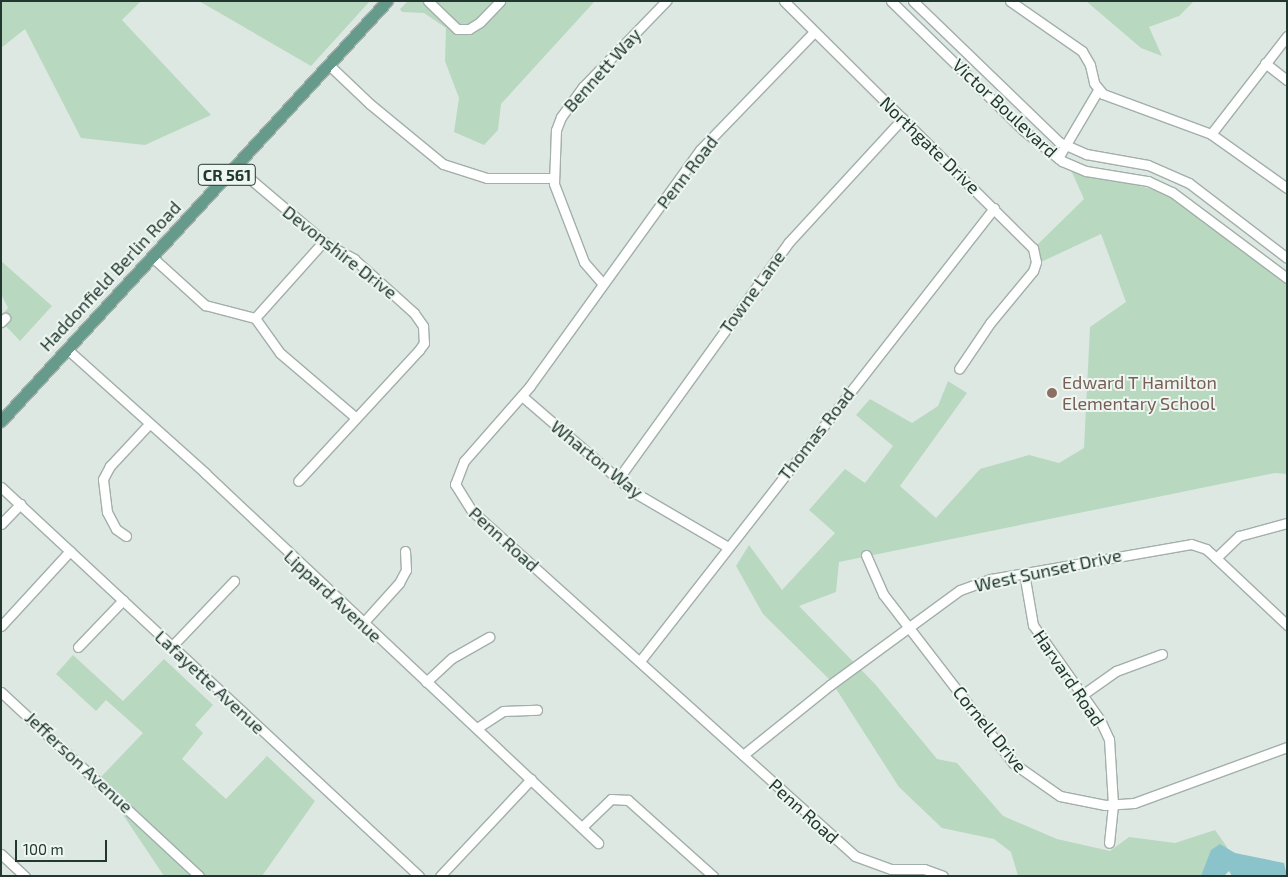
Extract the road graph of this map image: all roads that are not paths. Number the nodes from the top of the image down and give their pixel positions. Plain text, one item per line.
1 (388, 1) edge
2 (428, 1) edge
3 (500, 1) edge
4 (666, 1) edge
5 (784, 1) edge
6 (892, 1) edge
7 (913, 1) edge
8 (1010, 1) edge
9 (814, 32) junction
10 (1287, 36) edge
11 (1265, 63) junction
12 (329, 65) junction
13 (1287, 80) edge
14 (1098, 90) junction
15 (903, 118) junction
16 (1212, 134) junction
17 (1066, 146) junction
18 (1058, 158) junction
19 (1120, 160) junction
20 (235, 166) junction
21 (1113, 175) junction
22 (553, 178) junction
23 (1287, 188) edge
24 (994, 208) junction
25 (323, 242) junction
26 (152, 257) junction
27 (1287, 258) edge
28 (1287, 278) edge
29 (603, 284) junction
30 (255, 318) junction
31 (67, 349) junction
32 (959, 369) dead end
33 (522, 396) junction
34 (356, 418) junction
35 (1, 421) edge
36 (149, 424) junction
37 (618, 479) junction
38 (298, 481) dead end
39 (1, 487) edge
40 (20, 504) junction
41 (1287, 523) edge
42 (1, 524) edge
43 (126, 536) dead end
44 (728, 547) junction
45 (70, 551) junction
46 (405, 551) dead end
47 (866, 555) dead end
48 (1216, 558) junction
49 (1024, 573) junction
50 (234, 581) dead end
51 (123, 600) junction
52 (363, 623) junction
53 (1, 626) edge
54 (1287, 626) edge
55 (909, 627) junction
56 (489, 637) dead end
57 (172, 646) junction
58 (78, 647) dead end
59 (1162, 654) dead end
60 (640, 661) junction
61 (426, 682) junction
62 (1, 692) edge
63 (1082, 695) junction
64 (537, 710) dead end
65 (477, 728) junction
66 (1287, 747) edge
67 (743, 755) junction
68 (531, 779) junction
69 (1113, 805) junction
70 (582, 827) junction
71 (598, 843) dead end
72 (1109, 843) dead end
73 (1, 854) edge
74 (25, 876) edge
75 (199, 876) edge
76 (418, 876) edge
77 (440, 876) edge
78 (713, 876) edge
79 (943, 876) edge

1 - 12 main road, Haddonfield Berlin Road / CR 561
2 - 3 street
4 - 22 street, Bennett Way
5 - 9 street, Northgate Drive
6 - 18 street, Victor Boulevard
7 - 17 street, Victor Boulevard
8 - 14 street
9 - 15 street, Northgate Drive
9 - 29 street, Penn Road
10 - 11 street
11 - 13 street
11 - 16 street
12 - 20 main road, Haddonfield Berlin Road / CR 561
12 - 22 street
14 - 16 street
14 - 17 street
15 - 24 street, Northgate Drive
15 - 37 street, Towne Lane
16 - 23 street
17 - 18 street
17 - 19 street, Victor Boulevard
18 - 21 street, Victor Boulevard
19 - 21 street
19 - 27 street, Victor Boulevard
20 - 25 street, Devonshire Drive
20 - 26 main road, Haddonfield Berlin Road / CR 561
21 - 28 street, Victor Boulevard
22 - 29 street, Bennett Way
24 - 32 street, Northgate Drive
24 - 44 street, Thomas Road
25 - 30 street
25 - 34 street, Devonshire Drive
26 - 30 street
26 - 31 main road, Haddonfield Berlin Road / CR 561
29 - 33 street, Penn Road
30 - 34 street
31 - 35 main road, Haddonfield Berlin Road / CR 561
31 - 36 street, Lippard Avenue
33 - 37 street, Wharton Way
33 - 60 street, Penn Road
34 - 38 street, Devonshire Drive
36 - 43 street
36 - 52 street, Lippard Avenue
37 - 44 street, Wharton Way
39 - 40 street, Lafayette Avenue
40 - 42 street
40 - 45 street, Lafayette Avenue
41 - 48 street
44 - 60 street, Thomas Road
45 - 51 street, Lafayette Avenue
45 - 53 street
46 - 52 street
47 - 55 street, Cornell Drive
48 - 49 street, West Sunset Drive
48 - 54 street, West Sunset Drive
49 - 55 street, West Sunset Drive
49 - 63 street, Harvard Road
50 - 57 street
51 - 57 street, Lafayette Avenue
51 - 58 street
52 - 61 street, Lippard Avenue
55 - 67 street, West Sunset Drive
55 - 69 street, Cornell Drive
56 - 61 street
57 - 76 street, Lafayette Avenue
59 - 63 street
60 - 67 street, Penn Road
61 - 65 street, Lippard Avenue
62 - 75 street, Jefferson Avenue
63 - 69 street, Harvard Road
64 - 65 street
65 - 68 street, Lippard Avenue
66 - 69 street, Cornell Drive
67 - 79 street, Penn Road
68 - 70 street, Lippard Avenue
68 - 77 street
69 - 72 street, Harvard Road
70 - 71 street, Lippard Avenue
70 - 78 street
73 - 74 street

